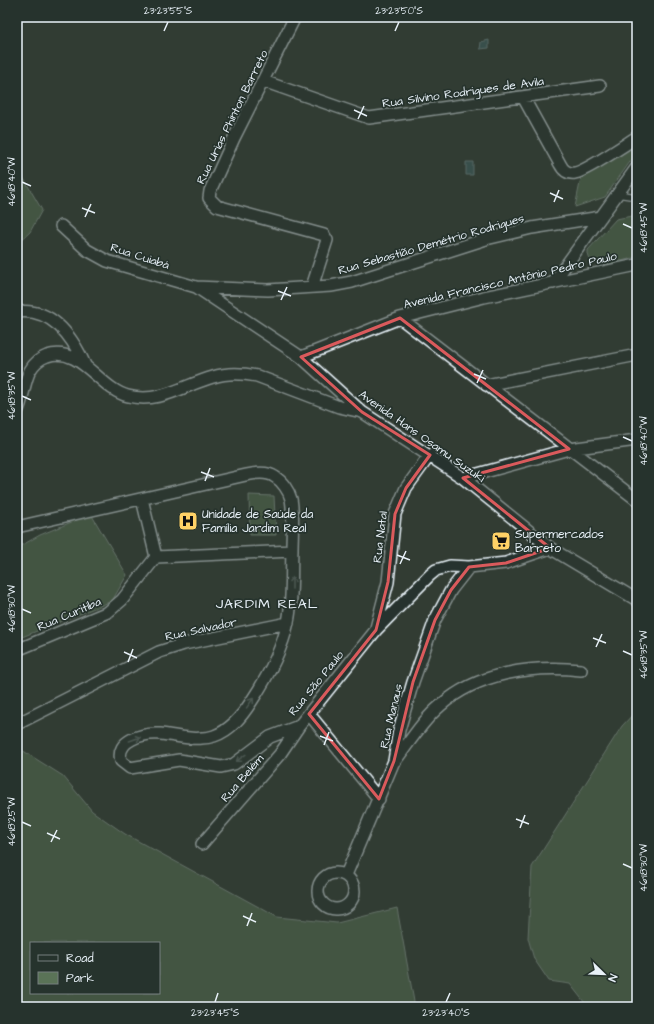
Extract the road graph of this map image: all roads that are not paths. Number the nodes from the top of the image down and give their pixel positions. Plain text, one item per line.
1 (295, 17) edge
2 (263, 81) junction
3 (600, 86) dead end
4 (523, 97) junction
5 (637, 137) edge
6 (637, 167) edge
7 (617, 194) junction
8 (637, 196) edge
9 (601, 217) junction
10 (61, 226) dead end
11 (637, 266) edge
12 (553, 283) junction
13 (196, 287) junction
14 (312, 287) junction
15 (17, 312) edge
16 (400, 318) junction
17 (637, 355) edge
18 (301, 358) junction
19 (85, 365) junction
20 (486, 385) junction
21 (17, 412) edge
22 (362, 412) junction
23 (637, 440) edge
24 (569, 449) junction
25 (430, 455) junction
26 (463, 478) junction
27 (142, 499) junction
28 (637, 500) edge
29 (17, 526) edge
30 (550, 548) junction
31 (292, 551) junction
32 (156, 557) junction
33 (469, 567) junction
34 (637, 600) edge
35 (288, 623) junction
36 (376, 630) junction
37 (17, 650) edge
38 (582, 670) dead end
39 (309, 714) junction
40 (17, 724) edge
41 (299, 726) junction
42 (394, 761) junction
43 (379, 799) junction
44 (202, 844) dead end
45 (346, 875) dead end

1 - 2 street, Rua Urias Phinton Barreto
2 - 4 street, Rua Silvino Rodrigues de Avila
2 - 14 street, Rua Urias Phinton Barreto
3 - 4 street, Rua Silvino Rodrigues de Avila
4 - 5 street
6 - 7 street
7 - 8 lane
7 - 9 street
9 - 12 street
9 - 14 street, Rua Sebastião Demétrio Rodrigues
10 - 13 street, Rua Cuiabá
11 - 12 street, Avenida Francisco Antônio Pedro Paulo
12 - 16 street, Avenida Francisco Antônio Pedro Paulo
13 - 14 street, Rua Sebastião Demétrio Rodrigues
13 - 18 street, Avenida Hans Osamu Suzuki
15 - 19 street
16 - 18 street, Avenida Francisco Antônio Pedro Paulo
16 - 20 street
17 - 20 street
18 - 22 street, Avenida Hans Osamu Suzuki
19 - 21 street
19 - 22 street
20 - 24 street
22 - 25 street, Avenida Hans Osamu Suzuki
23 - 24 street
24 - 26 street
24 - 28 street
25 - 26 street, Avenida Hans Osamu Suzuki
25 - 36 street, Rua Natal
26 - 30 street, Avenida Hans Osamu Suzuki
27 - 29 street, Rua São Paulo
27 - 31 street, Rua São Paulo
27 - 32 street
30 - 33 street, Rua São Paulo
30 - 34 street, Avenida Hans Osamu Suzuki
31 - 32 street
35 -> 31 street, Rua São Paulo
32 - 37 street, Rua Curitiba
33 - 36 street, Rua São Paulo
33 - 42 street, Rua Manaus
35 - 40 street, Rua Salvador
41 -> 35 street, Rua São Paulo
36 - 39 street, Rua São Paulo
38 - 42 street
39 - 41 street, Rua São Paulo
39 - 43 street
41 - 44 street, Rua Belém
42 - 43 street, Rua Manaus
43 - 45 street, Rua Manaus

